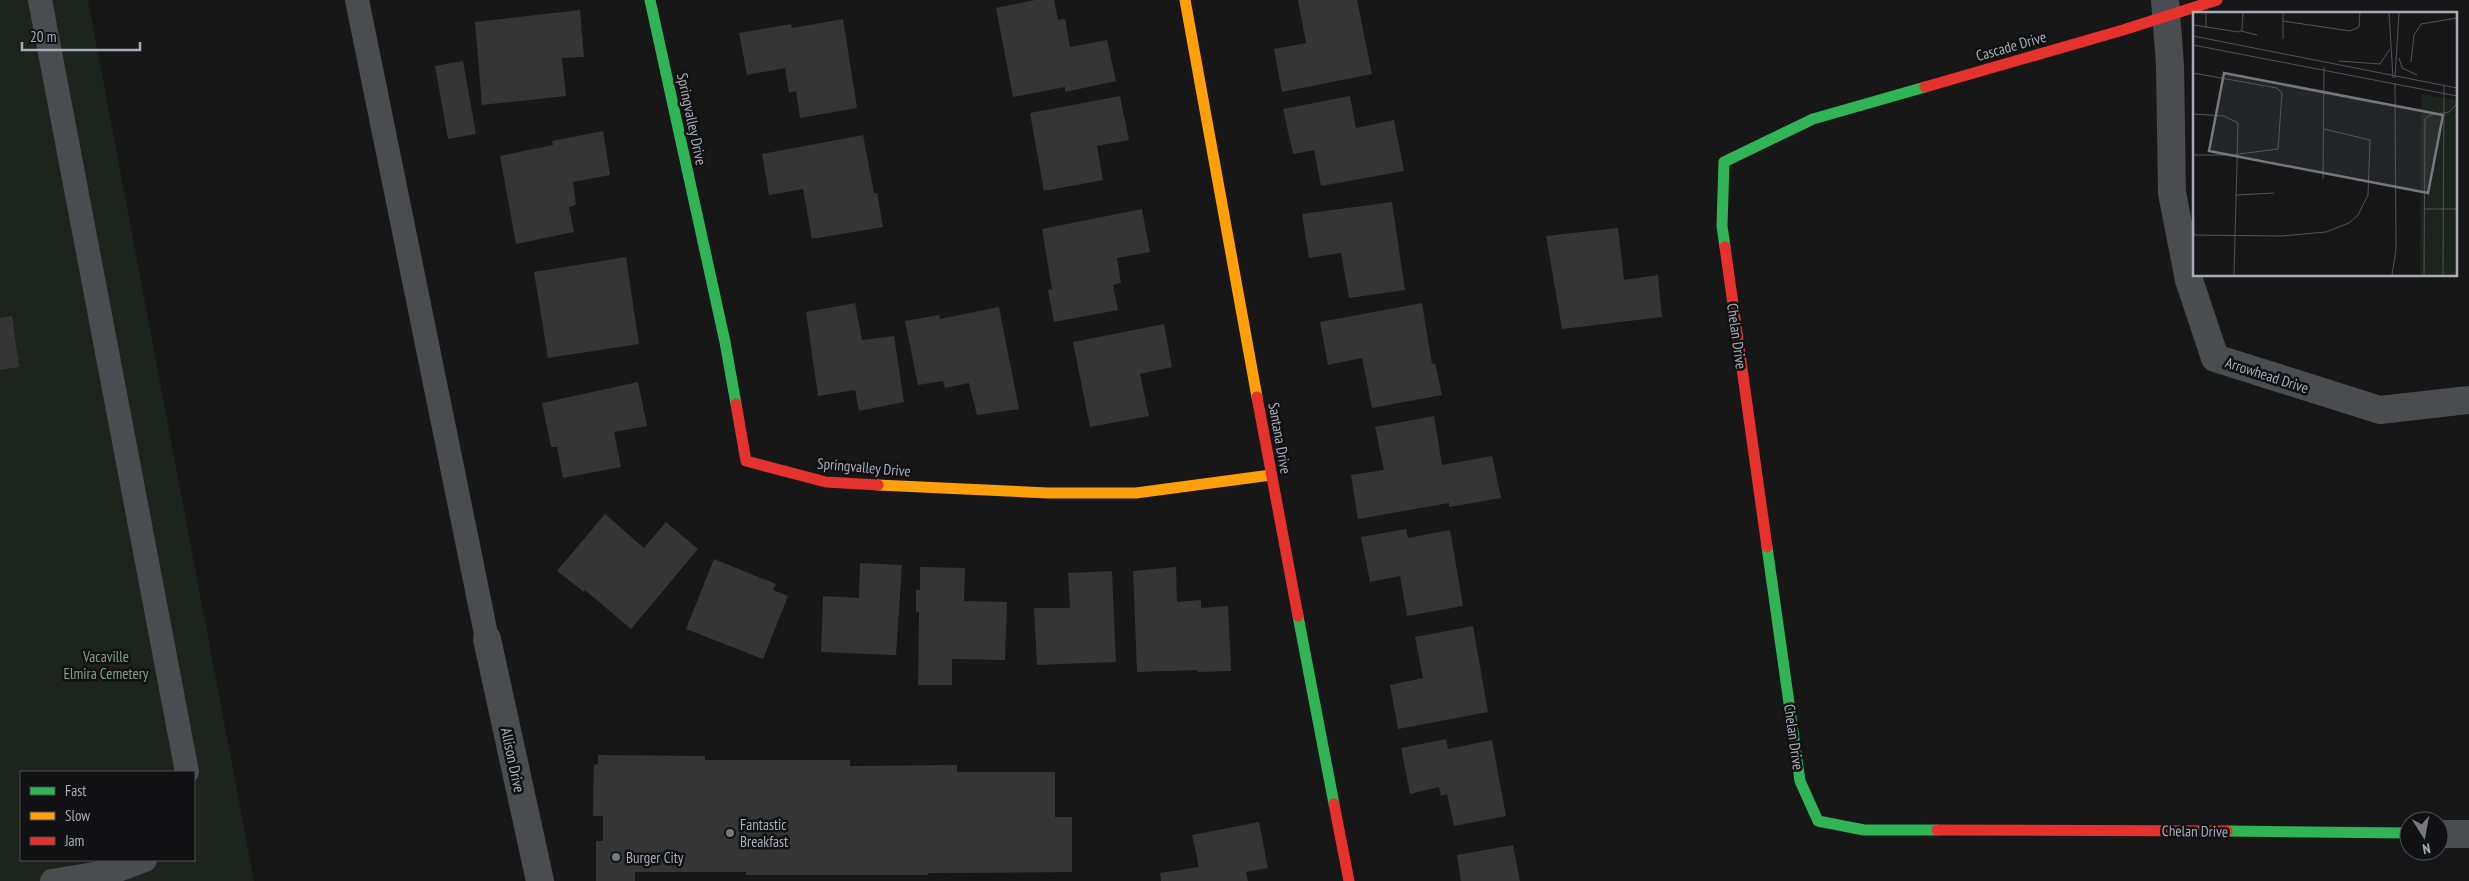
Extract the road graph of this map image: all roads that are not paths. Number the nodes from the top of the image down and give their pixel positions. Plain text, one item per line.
1 (40, 0) edge
2 (357, 0) edge
3 (650, 0) edge
4 (1185, 0) edge
5 (2217, 0) edge
6 (2166, 8) edge
7 (1813, 118) joint
8 (2469, 400) edge
9 (1271, 475) junction
10 (487, 639) joint
11 (186, 771) edge
12 (2399, 833) edge
13 (2449, 834) edge
14 (2469, 834) edge
15 (142, 861) edge
16 (52, 881) edge
17 (540, 881) edge
18 (1349, 881) edge

1 - 11 lane
2 - 10 lane
3 - 9 street, Springvalley Drive
4 - 9 street, Santana Drive
5 - 6 street, Cascade Drive
6 - 7 street, Cascade Drive
6 - 8 street, Arrowhead Drive
7 - 12 street, Chelan Drive
9 - 18 street, Santana Drive
10 - 17 street, Allison Drive
13 - 14 street
15 - 16 lane

